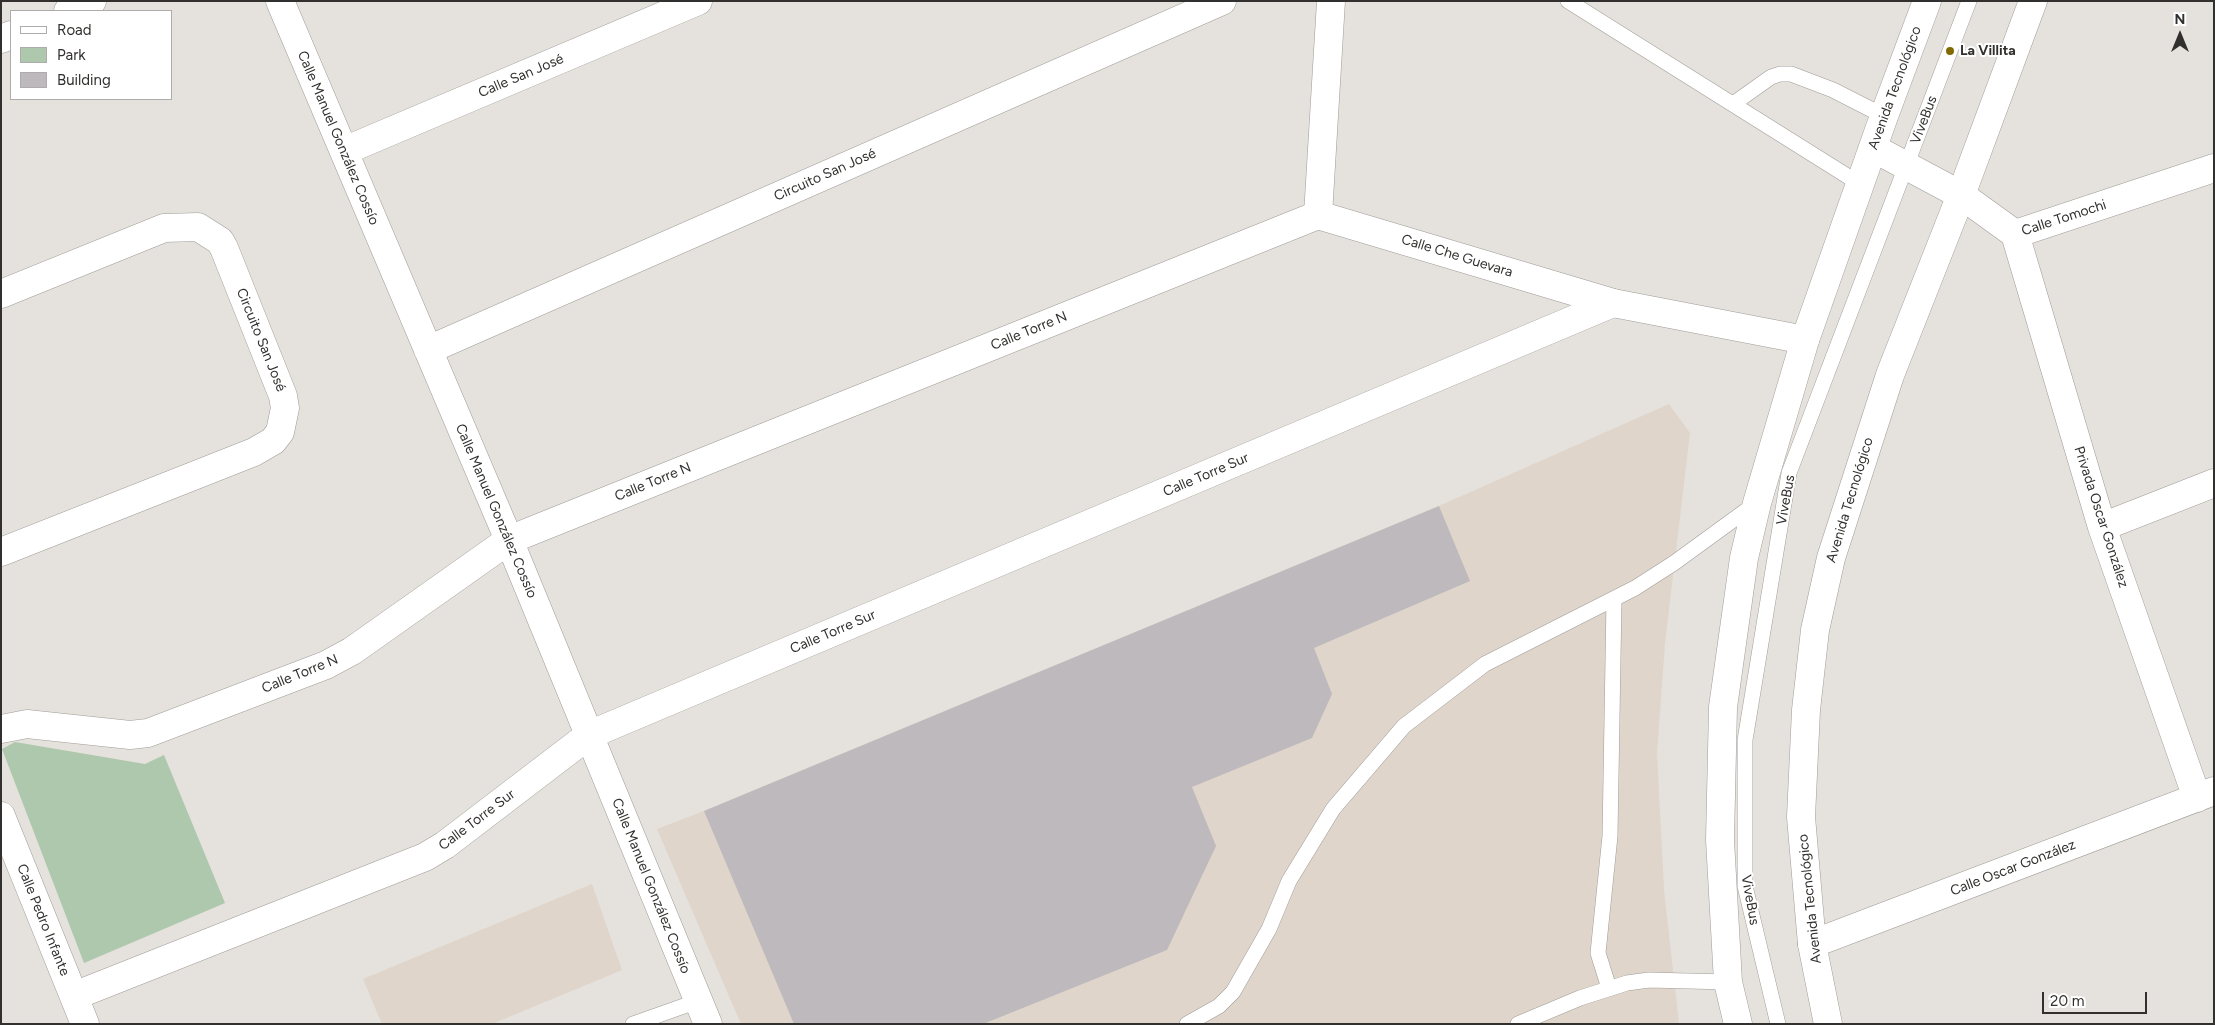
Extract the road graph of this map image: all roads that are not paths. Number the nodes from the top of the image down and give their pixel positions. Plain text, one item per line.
1 (92, 1) edge
2 (280, 1) edge
3 (698, 1) edge
4 (1222, 1) edge
5 (1332, 1) edge
6 (1568, 1) edge
7 (1927, 1) edge
8 (1969, 1) edge
9 (2033, 1) edge
10 (70, 10) edge
11 (1733, 104) junction
12 (1884, 116) junction
13 (1872, 148) junction
14 (344, 152) junction
15 (1906, 166) junction
16 (2214, 168) edge
17 (1860, 184) junction
18 (1961, 195) junction
19 (1318, 215) junction
20 (2015, 234) junction
21 (1, 294) edge
22 (1613, 303) junction
23 (1805, 340) junction
24 (428, 350) junction
25 (2214, 483) edge
26 (1757, 503) junction
27 (2102, 527) junction
28 (509, 540) junction
29 (1, 552) edge
30 (1614, 600) junction
31 (1, 729) edge
32 (589, 735) junction
33 (2205, 794) edge
34 (1, 816) edge
35 (1812, 944) junction
36 (1728, 982) junction
37 (1609, 988) junction
38 (74, 996) junction
39 (703, 1012) edge
40 (85, 1024) edge
41 (633, 1024) edge
42 (1187, 1024) edge
43 (1518, 1024) edge
44 (1738, 1024) edge
45 (1778, 1024) edge
46 (1828, 1024) edge

1 - 10 street
2 - 14 street, Calle Manuel González Cossío
3 - 14 street, Calle San José
4 - 24 street, Circuito San José
5 - 19 street
6 - 11 lane
7 - 12 street, Avenida Tecnológico
8 - 15 lane, ViveBus
9 - 18 street, Avenida Tecnológico
11 - 12 lane
11 - 17 lane
12 - 13 street, Avenida Tecnológico
13 - 15 street, Calle Tomochi
13 - 17 street, Avenida Tecnológico
14 - 24 street, Calle Manuel González Cossío
15 - 18 street, Calle Tomochi
15 - 45 lane, ViveBus
16 - 20 street, Calle Tomochi
17 - 23 street, Avenida Tecnológico
18 - 20 street, Calle Tomochi
18 - 35 street, Avenida Tecnológico
19 - 22 street, Calle Che Guevara
19 - 28 street, Calle Torre N
20 - 27 street, Privada Oscar González
21 - 29 street, Circuito San José
22 - 23 street, Calle Che Guevara
22 - 32 street, Calle Torre Sur
23 - 26 street, Avenida Tecnológico
24 - 28 street, Calle Manuel González Cossío
25 - 27 street
26 - 30 lane
26 - 36 street, Avenida Tecnológico
27 - 33 street, Privada Oscar González
28 - 31 street, Calle Torre N
28 - 32 street, Calle Manuel González Cossío
30 - 37 lane
30 - 42 lane
32 - 38 street, Calle Torre Sur
32 - 39 street, Calle Manuel González Cossío
33 - 35 street, Calle Oscar González
34 - 38 street, Calle Pedro Infante
35 - 46 street, Avenida Tecnológico
36 - 37 lane
36 - 44 street, Avenida Tecnológico
37 - 43 lane
38 - 40 street, Calle Pedro Infante
39 - 41 lane

